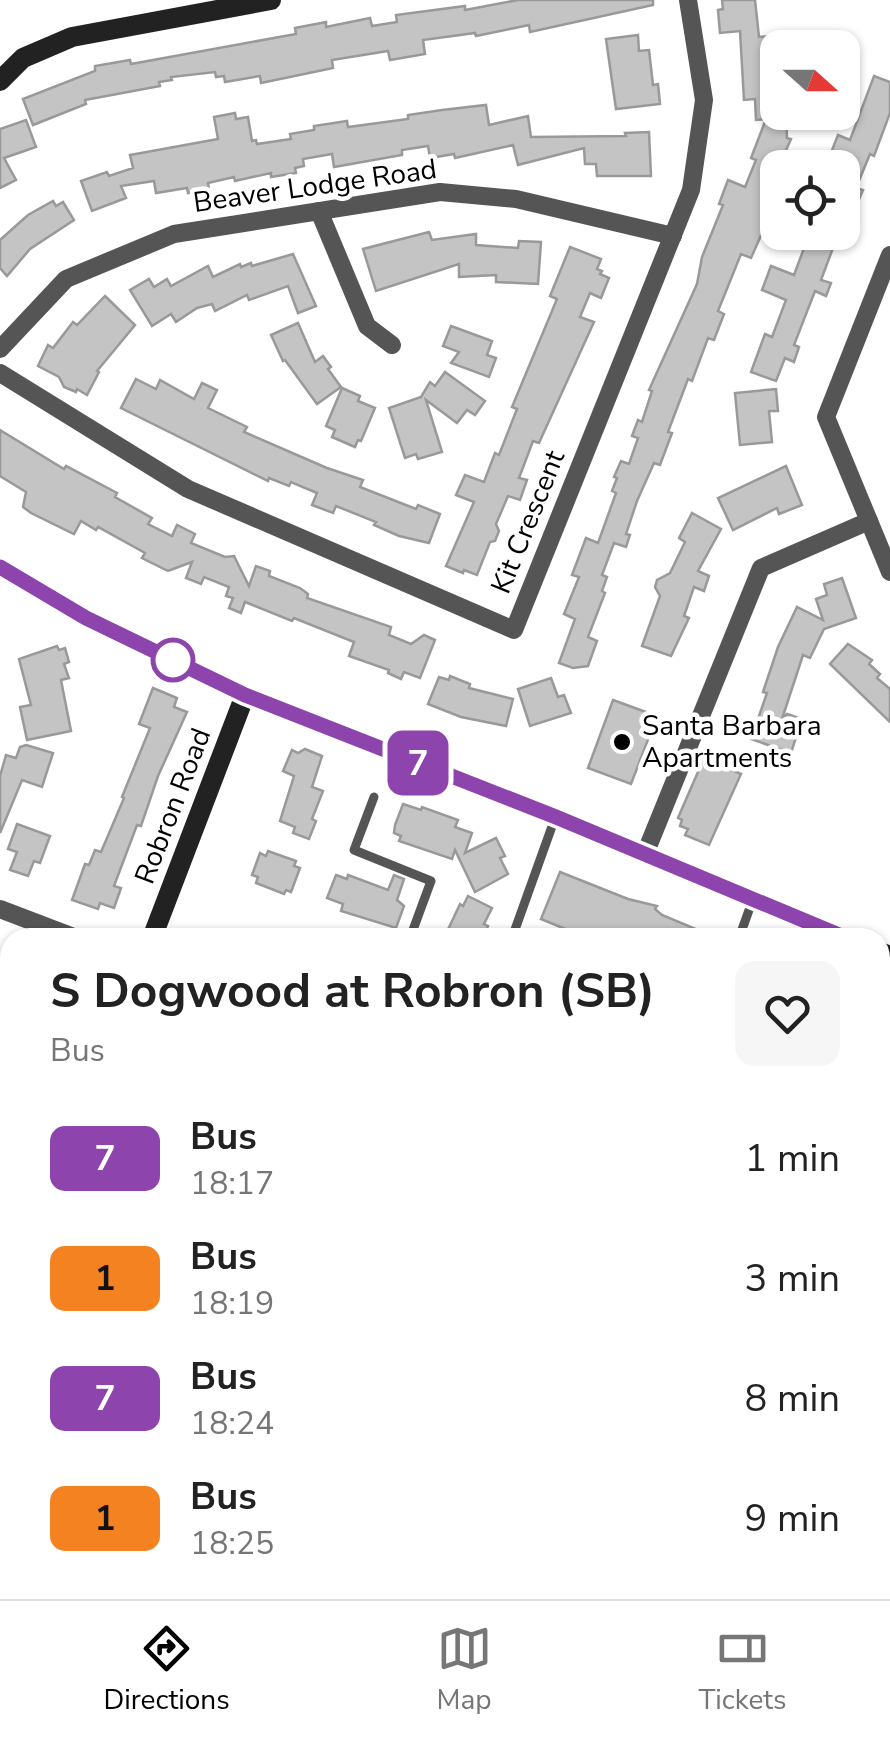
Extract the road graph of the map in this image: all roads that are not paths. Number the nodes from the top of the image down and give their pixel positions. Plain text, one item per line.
1 (271, 0) edge
2 (688, 0) edge
3 (0, 81) edge
4 (319, 211) junction
5 (672, 236) junction
6 (890, 256) edge
7 (881, 303) edge
8 (392, 345) dead end
9 (0, 349) edge
10 (0, 373) edge
11 (869, 521) junction
12 (0, 568) edge
13 (890, 572) edge
14 (245, 695) junction
15 (374, 797) dead end
16 (556, 817) junction
17 (645, 854) junction
18 (754, 899) junction
19 (0, 909) edge
20 (50, 928) edge
21 (156, 928) edge
22 (414, 928) edge
23 (516, 928) edge
24 (744, 928) edge
25 (822, 928) edge

1 - 3 main road
2 - 5 street, Kit Crescent
4 - 5 street, Beaver Lodge Road
4 - 8 street
4 - 9 street, Beaver Lodge Road
5 - 10 street, Kit Crescent
6 - 7 street
7 - 11 street
11 - 13 street
11 - 17 street
12 - 14 main road
14 - 16 main road
14 - 21 main road, Robron Road
15 - 22 lane
16 - 17 main road
16 - 23 lane
17 - 18 main road
18 - 24 lane
18 - 25 main road
19 - 20 street

